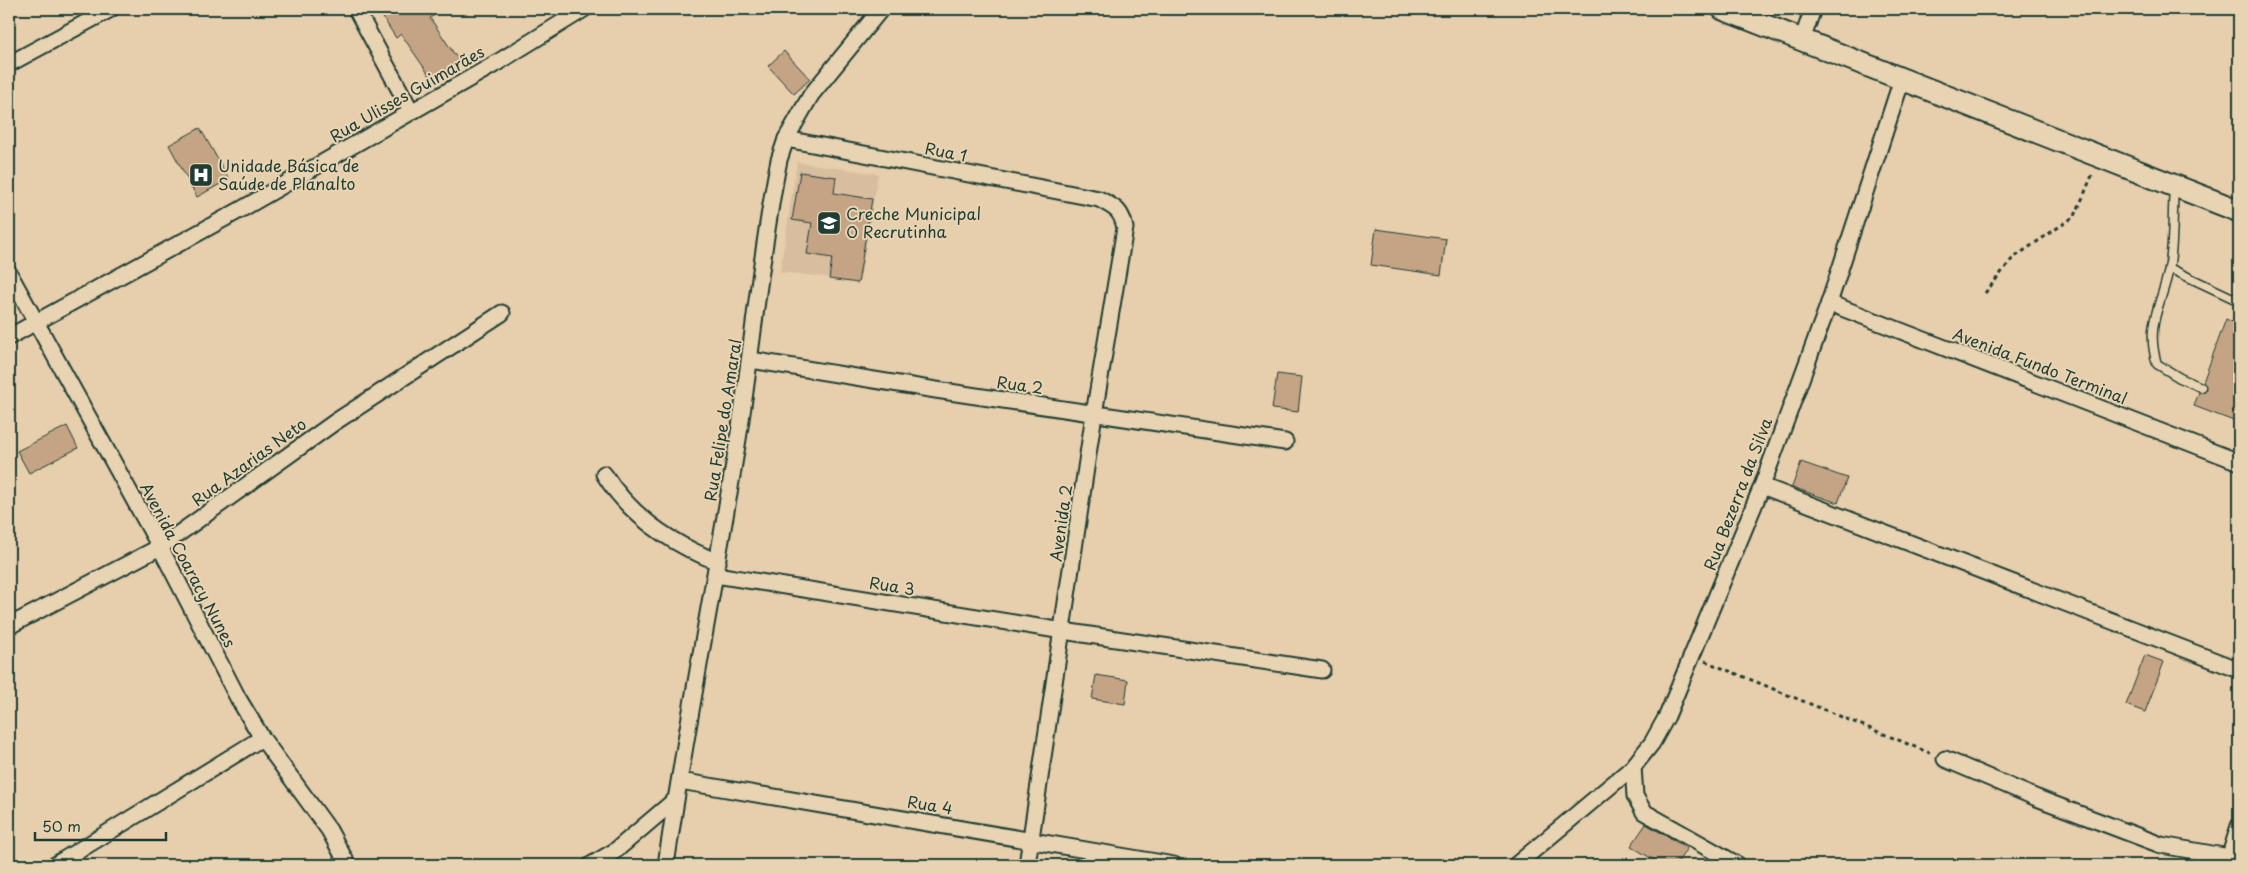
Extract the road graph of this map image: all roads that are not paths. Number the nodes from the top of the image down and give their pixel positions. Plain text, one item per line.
1 (111, 9) edge
2 (356, 9) edge
3 (584, 9) edge
4 (881, 9) edge
5 (1723, 9) edge
6 (1813, 9) edge
7 (1802, 40) junction
8 (9, 64) edge
9 (1902, 80) junction
10 (411, 110) junction
11 (786, 139) junction
12 (2174, 186) junction
13 (1099, 199) joint
14 (2239, 211) edge
15 (2169, 268) junction
16 (9, 273) edge
17 (2239, 300) edge
18 (1829, 303) junction
19 (502, 313) dead end
20 (37, 321) junction
21 (9, 337) edge
22 (751, 360) junction
23 (2201, 387) dead end
24 (1094, 414) junction
25 (1285, 442) dead end
26 (2239, 462) edge
27 (604, 474) dead end
28 (1762, 486) junction
29 (160, 548) junction
30 (717, 569) junction
31 (9, 626) edge
32 (1063, 631) junction
33 (1322, 670) dead end
34 (2239, 670) edge
35 (262, 738) junction
36 (1945, 759) road end
37 (1633, 767) junction
38 (680, 781) junction
39 (675, 800) junction
40 (2239, 826) edge
41 (1030, 840) junction
42 (2228, 861) edge
43 (55, 865) edge
44 (348, 865) edge
45 (591, 865) edge
46 (666, 865) edge
47 (1027, 865) edge
48 (1174, 865) edge
49 (1516, 865) edge
50 (1738, 865) edge

1 - 8 street
2 - 10 street
3 - 10 street, Rua Ulisses Guimarães
4 - 11 street, Rua Felipe do Amaral
5 - 7 street
6 - 7 street
7 - 9 street
9 - 12 street
9 - 18 street, Rua Bezerra da Silva
10 - 20 street, Rua Ulisses Guimarães
11 - 13 street, Rua 1
11 - 22 street, Rua Felipe do Amaral
12 - 14 street
12 - 15 lane
13 - 24 street, Avenida 2
15 - 17 lane
15 - 23 lane
16 - 20 street, Avenida Coaracy Nunes
18 - 26 street, Avenida Fundo Terminal
18 - 28 street, Rua Bezerra da Silva
19 - 29 street, Rua Azarias Neto
20 - 21 street, Rua Ulisses Guimarães
20 - 29 street, Avenida Coaracy Nunes
22 - 24 street, Rua 2
22 - 30 street, Rua Felipe do Amaral
24 - 25 street, Rua 2
24 - 32 street, Avenida 2
27 - 30 street, Rua 3
28 - 34 street
28 - 37 street, Rua Bezerra da Silva
29 - 31 street, Rua Azarias Neto
29 - 35 street, Avenida Coaracy Nunes
30 - 32 street, Rua 3
30 - 38 street, Rua Felipe do Amaral
32 - 33 street, Rua 3
32 - 41 street, Avenida 2
35 - 43 street
35 - 44 street, Avenida Coaracy Nunes
36 - 42 street
37 - 49 street, Rua Bezerra da Silva
37 - 50 street
38 - 39 street, Rua Felipe do Amaral
38 - 41 street, Rua 4
39 - 45 street
39 - 46 street, Rua Felipe do Amaral
40 - 42 street
41 - 47 street, Avenida 2
41 - 48 street, Rua 4

